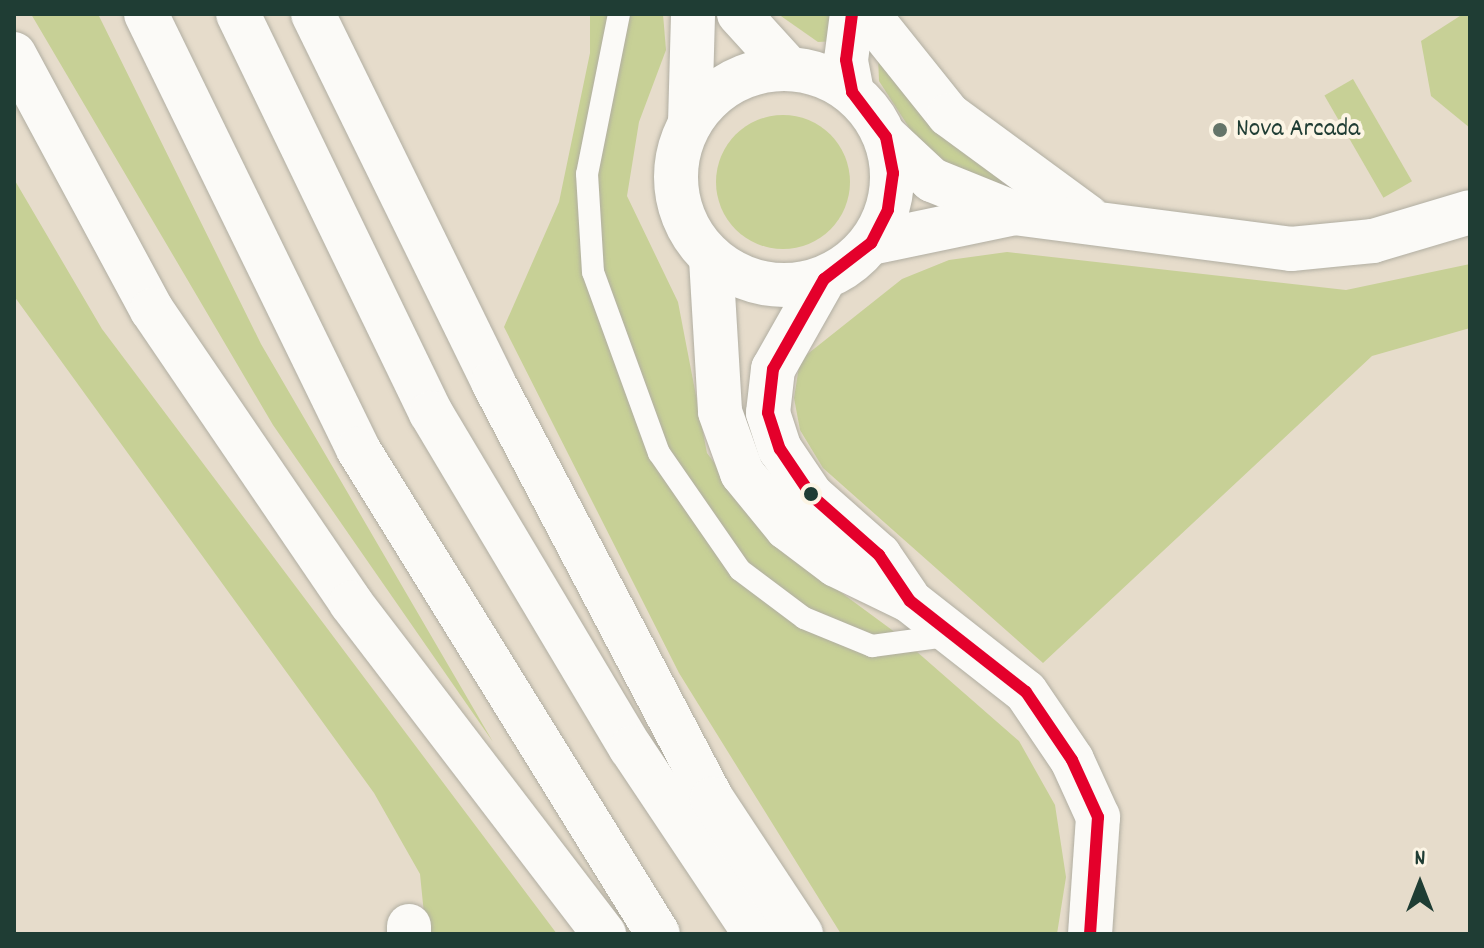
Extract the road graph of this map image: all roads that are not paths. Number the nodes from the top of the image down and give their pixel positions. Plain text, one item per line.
1 (146, 14) edge
2 (238, 14) edge
3 (313, 14) edge
4 (619, 14) edge
5 (693, 14) edge
6 (739, 14) edge
7 (852, 14) edge
8 (868, 14) edge
9 (14, 54) edge
10 (789, 69) junction
11 (852, 92) junction
12 (690, 123) junction
13 (886, 137) junction
14 (1470, 212) edge
15 (1014, 213) junction
16 (1088, 217) junction
17 (871, 243) junction
18 (711, 259) junction
19 (824, 279) junction
20 (910, 601) junction
21 (953, 635) junction
22 (604, 934) edge
23 (658, 934) edge
24 (755, 934) edge
25 (801, 934) edge
26 (1090, 934) edge

1 - 23 main road
2 - 24 main road
3 - 25 main road
4 - 21 lane
5 - 12 main road
6 - 10 main road
7 - 11 main road
8 - 16 main road
9 - 22 main road
10 - 11 main road
10 - 12 main road
11 - 13 main road
12 - 18 main road
13 - 15 main road
13 - 17 main road
14 - 16 main road
15 - 16 main road
15 - 17 main road
17 - 19 main road
18 - 19 main road
18 - 20 main road
19 - 20 main road
20 - 21 main road
21 - 26 main road

